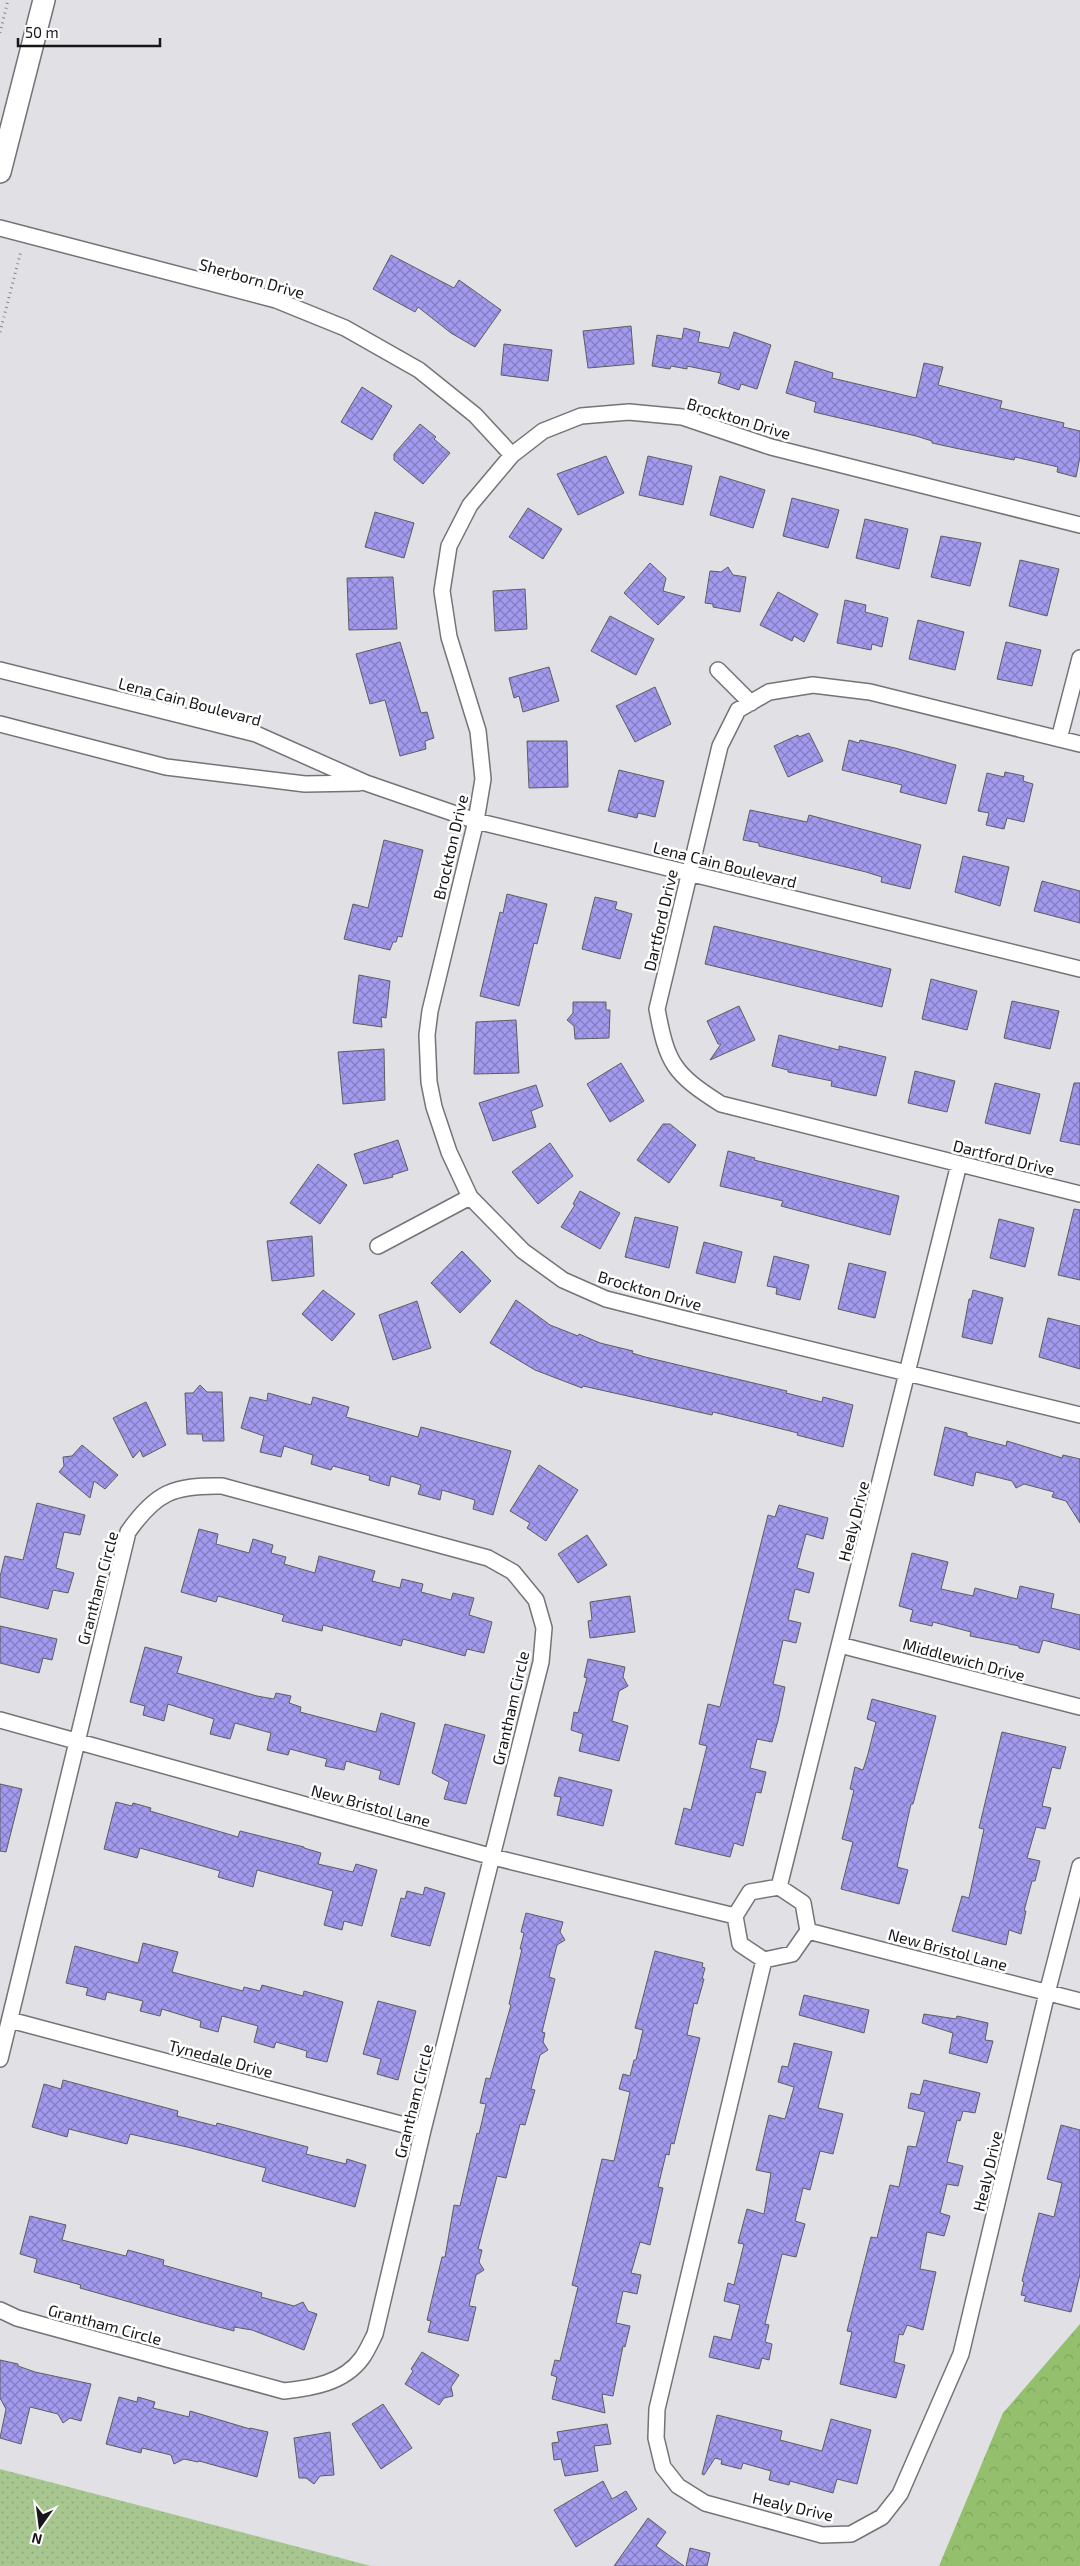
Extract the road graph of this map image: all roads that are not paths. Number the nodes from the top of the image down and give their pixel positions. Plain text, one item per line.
1 (44, 0) edge
2 (0, 172) edge
3 (0, 228) edge
4 (512, 455) junction
5 (1080, 525) edge
6 (1080, 658) edge
7 (0, 670) edge
8 (718, 670) dead end
9 (751, 703) junction
10 (0, 724) edge
11 (1059, 739) junction
12 (1080, 744) edge
13 (366, 783) junction
14 (476, 821) junction
15 (689, 873) junction
16 (1080, 969) edge
17 (959, 1164) junction
18 (1080, 1194) edge
19 (470, 1197) junction
20 (378, 1246) dead end
21 (907, 1372) junction
22 (1080, 1415) edge
23 (840, 1644) junction
24 (1080, 1707) edge
25 (0, 1720) edge
26 (76, 1742) junction
27 (493, 1857) junction
28 (1080, 1866) edge
29 (779, 1886) junction
30 (735, 1916) junction
31 (808, 1931) junction
32 (764, 1960) junction
33 (1047, 1993) junction
34 (1080, 2001) edge
35 (10, 2020) junction
36 (0, 2059) edge
37 (423, 2130) junction
38 (0, 2310) edge

1 - 2 main road
3 - 4 street, Sherborn Drive
4 - 5 street, Brockton Drive
4 - 14 street, Brockton Drive
6 - 11 street
7 - 13 street, Lena Cain Boulevard
8 - 9 street
9 - 11 street, Dartford Drive
9 - 15 street, Dartford Drive
10 - 13 street, Lena Cain Boulevard
11 - 12 street, Dartford Drive
13 - 14 street, Lena Cain Boulevard
14 - 15 street, Lena Cain Boulevard
14 - 19 street, Brockton Drive
15 - 16 street, Lena Cain Boulevard
15 - 17 street, Dartford Drive
17 - 18 street, Dartford Drive
17 - 21 street, Healy Drive
19 - 20 street
19 - 21 street, Brockton Drive
21 - 22 street, Brockton Drive
21 - 23 street, Healy Drive
23 - 24 street, Middlewich Drive
23 - 29 street, Healy Drive
25 - 26 street, New Bristol Lane
26 - 27 street, New Bristol Lane
26 - 27 street, Grantham Circle
26 - 35 street, Grantham Circle
27 - 30 street, New Bristol Lane
27 - 37 street, Grantham Circle
28 - 33 street, Healy Drive
29 - 30 street
29 - 31 street
30 - 32 street
31 - 32 street
31 - 33 street, New Bristol Lane
32 - 33 street, Healy Drive
33 - 34 street, New Bristol Lane
35 - 36 street, Grantham Circle
35 - 37 street, Tynedale Drive
37 - 38 street, Grantham Circle

